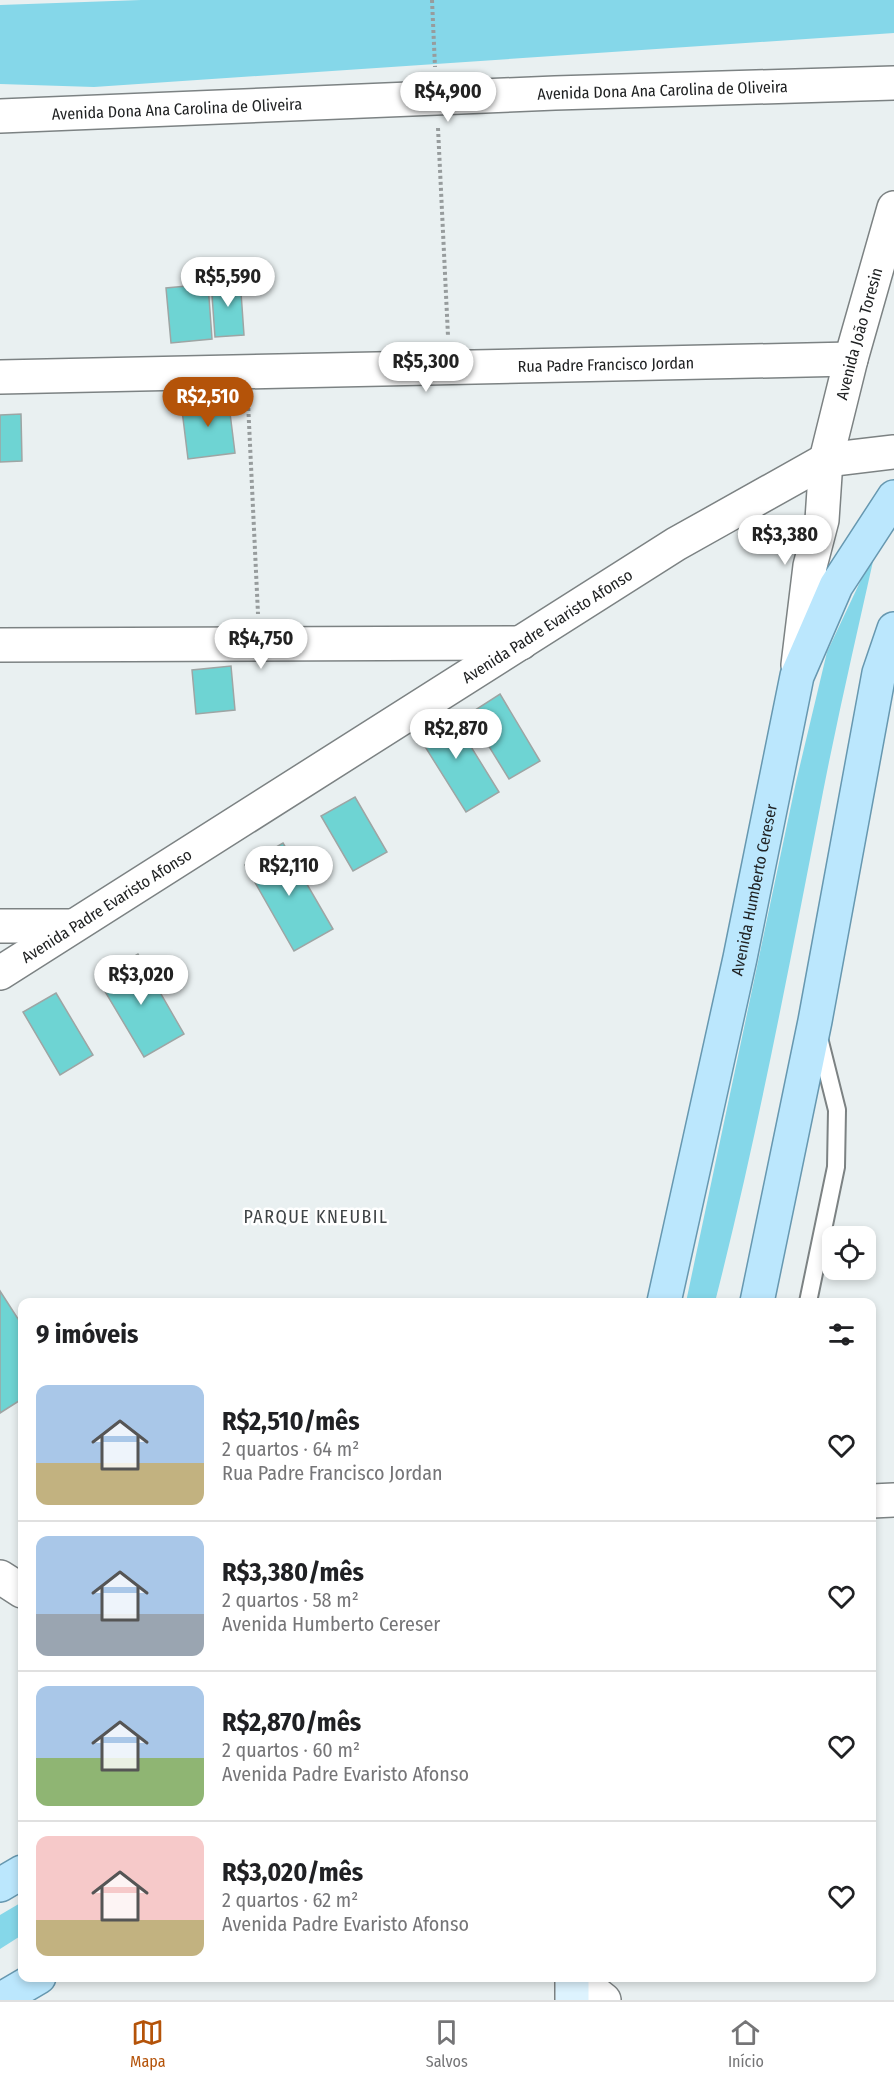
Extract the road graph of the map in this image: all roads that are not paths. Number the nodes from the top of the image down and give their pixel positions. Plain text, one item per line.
1 (894, 83) edge
2 (0, 116) edge
3 (894, 208) edge
4 (851, 359) junction
5 (0, 377) edge
6 (894, 452) edge
7 (826, 460) junction
8 (894, 497) edge
9 (894, 629) edge
10 (521, 643) junction
11 (0, 645) edge
12 (797, 676) junction
13 (0, 926) edge
14 (72, 926) junction
15 (0, 973) edge
16 (814, 1021) junction
17 (665, 1298) edge
18 (758, 1298) edge
19 (809, 1298) edge
20 (894, 1500) edge
21 (876, 1501) edge
22 (0, 1578) edge
23 (18, 1589) edge
24 (18, 1874) edge
25 (0, 1885) edge
26 (31, 1982) edge
27 (574, 1982) edge
28 (581, 1982) edge
29 (0, 2000) edge
30 (572, 2000) edge
31 (604, 2000) edge

1 - 2 street, Avenida Dona Ana Carolina de Oliveira
3 - 4 street, Avenida João Toresin
4 - 5 street, Rua Padre Francisco Jordan
4 - 7 street, Avenida João Toresin
6 - 7 street
7 - 10 street, Avenida Padre Evaristo Afonso
7 - 12 street, Avenida João Toresin
8 - 12 main road, Avenida Humberto Cereser
9 - 16 main road
10 - 11 street
10 - 14 street, Avenida Padre Evaristo Afonso
12 - 17 main road, Avenida Humberto Cereser
13 - 14 street
14 - 15 street, Avenida Padre Evaristo Afonso
16 - 18 main road
16 - 19 lane
20 - 21 street
22 - 23 street
24 - 25 main road
26 - 29 main road
27 - 30 main road
28 - 31 street

